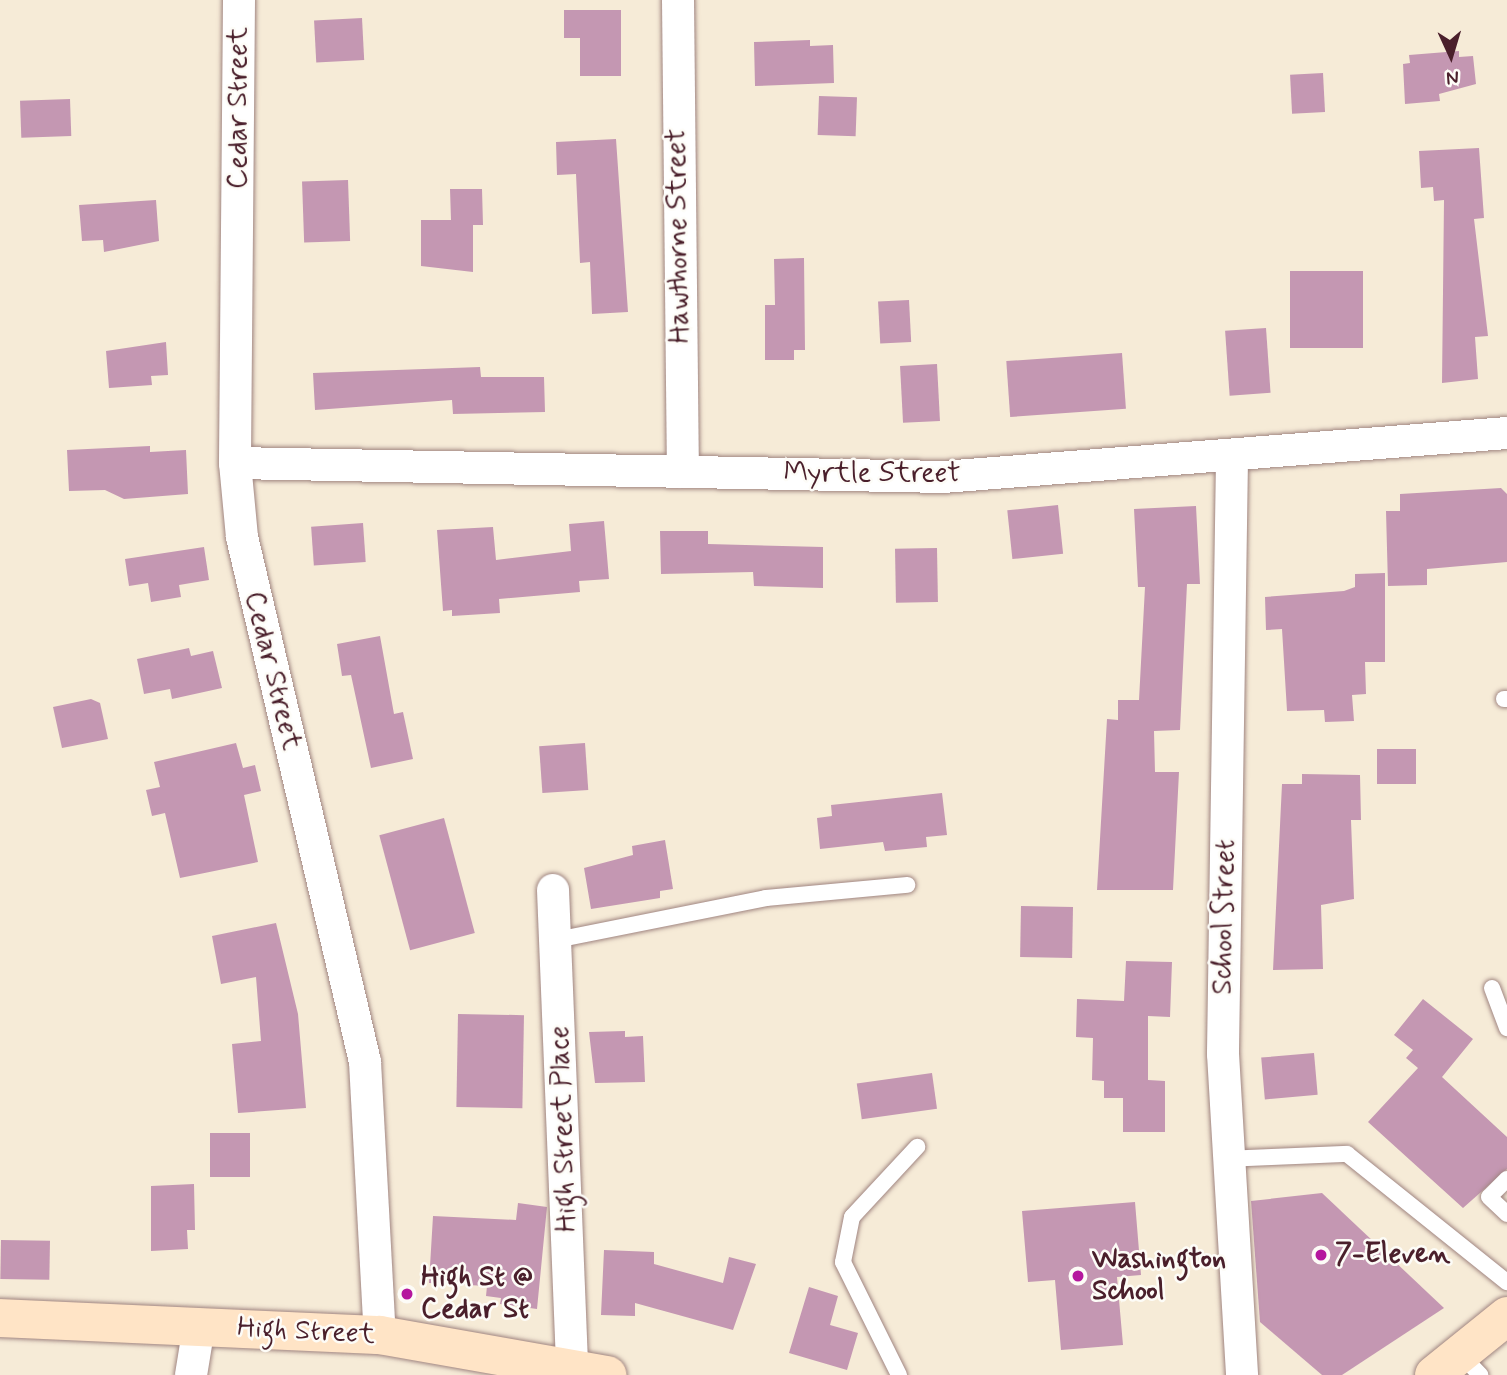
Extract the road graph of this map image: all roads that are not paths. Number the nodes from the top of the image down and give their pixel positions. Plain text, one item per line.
1 (239, 0) edge
2 (678, 0) edge
3 (1507, 433) edge
4 (1232, 459) junction
5 (235, 463) junction
6 (683, 471) junction
7 (907, 885) dead end
8 (553, 890) dead end
9 (556, 940) junction
10 (1492, 988) dead end
11 (1507, 1028) edge
12 (917, 1147) dead end
13 (1225, 1159) junction
14 (1507, 1179) edge
15 (1507, 1214) edge
16 (1507, 1282) edge
17 (1507, 1316) edge
18 (0, 1318) edge
19 (199, 1326) junction
20 (380, 1335) junction
21 (572, 1367) junction
22 (1459, 1368) edge
23 (191, 1375) edge
24 (608, 1375) edge
25 (899, 1375) edge
26 (1242, 1375) edge

1 - 5 street, Cedar Street
2 - 6 street, Hawthorne Street
3 - 4 street, Myrtle Street
4 - 6 street, Myrtle Street
4 - 13 street, School Street
5 - 6 street, Myrtle Street
5 - 20 street, Cedar Street
7 - 9 lane
8 - 9 street, High Street Place
9 - 21 street, High Street Place
10 - 11 lane
12 - 25 lane
13 - 16 lane
13 - 26 street, School Street
14 - 15 lane
17 - 22 main road
18 - 19 main road, High Street
19 - 20 main road, High Street
19 - 23 street
20 - 21 main road, High Street
21 - 24 main road, High Street

